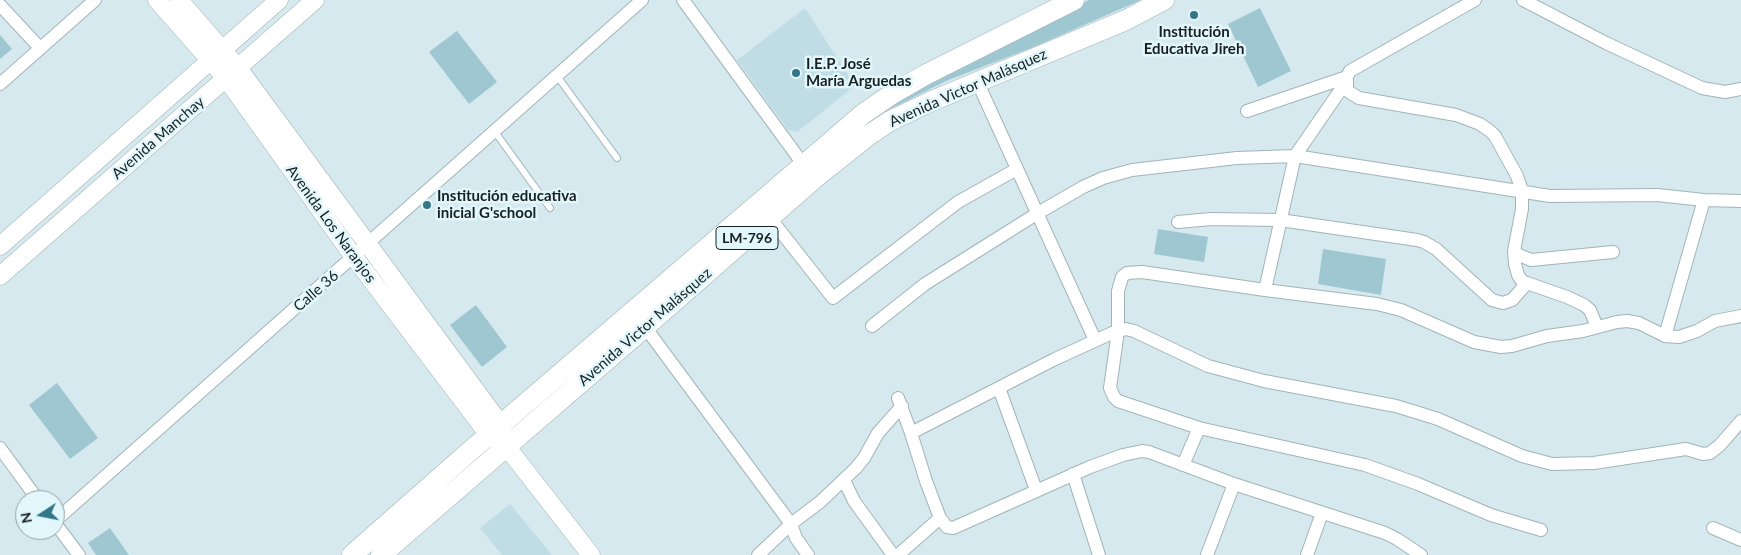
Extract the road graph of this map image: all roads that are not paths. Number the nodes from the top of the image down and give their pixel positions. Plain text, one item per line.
1 (95, 0) edge
2 (157, 0) edge
3 (179, 0) edge
4 (279, 0) edge
5 (315, 0) edge
6 (642, 0) edge
7 (683, 0) edge
8 (1074, 0) edge
9 (1163, 0) edge
10 (1475, 0) edge
11 (1523, 0) edge
12 (0, 5) edge
13 (40, 48) junction
14 (216, 55) junction
15 (232, 73) junction
16 (557, 76) junction
17 (1346, 79) junction
18 (977, 82) junction
19 (0, 84) edge
20 (1741, 89) edge
21 (1247, 111) dead end
22 (495, 132) junction
23 (1295, 156) junction
24 (618, 158) dead end
25 (803, 164) junction
26 (1017, 169) junction
27 (1522, 191) junction
28 (1704, 200) junction
29 (1741, 201) edge
30 (550, 208) dead end
31 (1038, 213) junction
32 (770, 218) junction
33 (1280, 220) junction
34 (1178, 222) dead end
35 (367, 245) junction
36 (0, 246) edge
37 (1514, 251) junction
38 (1613, 252) dead end
39 (354, 257) junction
40 (0, 276) edge
41 (1527, 283) junction
42 (1265, 290) junction
43 (1741, 316) edge
44 (872, 326) dead end
45 (645, 327) junction
46 (1597, 327) junction
47 (1118, 331) junction
48 (1665, 336) junction
49 (1095, 340) junction
50 (999, 388) junction
51 (1741, 421) edge
52 (1199, 428) junction
53 (495, 430) junction
54 (911, 433) junction
55 (506, 446) junction
56 (0, 448) edge
57 (1183, 465) junction
58 (1073, 474) junction
59 (844, 480) junction
60 (1234, 484) junction
61 (31, 490) edge
62 (1036, 490) junction
63 (65, 513) edge
64 (1322, 514) junction
65 (940, 518) junction
66 (791, 524) junction
67 (1713, 528) dead end
68 (1541, 530) dead end
69 (65, 536) edge
70 (1741, 540) edge
71 (1408, 551) edge
72 (79, 555) edge
73 (352, 555) edge
74 (381, 555) edge
75 (591, 555) edge
76 (758, 555) edge
77 (808, 555) edge
78 (893, 555) edge
79 (898, 555) edge
80 (1099, 555) edge
81 (1207, 555) edge
82 (1307, 555) edge
83 (1421, 555) edge

1 - 13 street
2 - 14 street, Avenida Los Naranjos
3 - 14 street, Avenida Los Naranjos
4 - 14 street, Avenida Manchay
5 - 15 street, Avenida Manchay
6 - 16 street, Calle 36
7 - 25 street
8 - 25 main road, Avenida Victor Malásquez / LM-796
9 - 18 main road, Avenida Victor Malásquez / LM-796
10 - 17 street
11 - 20 street
12 - 13 street
13 - 19 street
14 - 15 street, Avenida Los Naranjos
14 - 36 street, Avenida Manchay
15 - 35 street, Avenida Los Naranjos
15 - 39 street, Avenida Los Naranjos
15 - 40 street, Avenida Manchay
16 - 22 street, Calle 36
16 - 24 lane
17 - 21 street
17 - 23 street
17 - 27 street
18 - 26 street
18 - 32 main road, Avenida Victor Malásquez / LM-796
22 - 30 lane
22 - 35 street, Calle 36
23 - 27 street
23 - 31 street
23 - 33 street
25 - 53 main road, Avenida Victor Malásquez / LM-796
26 - 31 street
26 - 32 street
27 - 28 street
27 - 37 street
28 - 29 street
28 - 48 street
31 - 44 street
31 - 49 street
32 - 45 main road, Avenida Victor Malásquez / LM-796
33 - 34 street
33 - 41 street
33 - 42 street
35 - 39 street, Calle 36
35 - 53 street, Avenida Los Naranjos
37 - 38 street
37 - 41 street
39 - 53 street, Avenida Los Naranjos
39 - 63 street, Calle 36
41 - 46 street
42 - 46 street
42 - 47 street
43 - 48 street
45 - 55 main road, Avenida Victor Malásquez / LM-796
45 - 66 street
46 - 48 street
47 - 49 street
47 - 51 street
47 - 52 street
49 - 50 street
50 - 54 street
50 - 62 street
52 - 57 street
52 - 68 street
53 - 55 street, Avenida Los Naranjos
53 - 73 main road, Avenida Victor Malásquez / LM-796
54 - 59 street
54 - 65 street
55 - 74 main road, Avenida Victor Malásquez / LM-796
55 - 75 street, Avenida Los Naranjos
56 - 61 street
57 - 58 street
57 - 60 street
58 - 62 street
58 - 80 street
59 - 66 street
59 - 78 street
60 - 64 street
60 - 81 street
62 - 65 street
64 - 71 street
64 - 82 street
65 - 79 street
66 - 76 street
66 - 77 street
67 - 70 street
69 - 72 street
71 - 83 street

